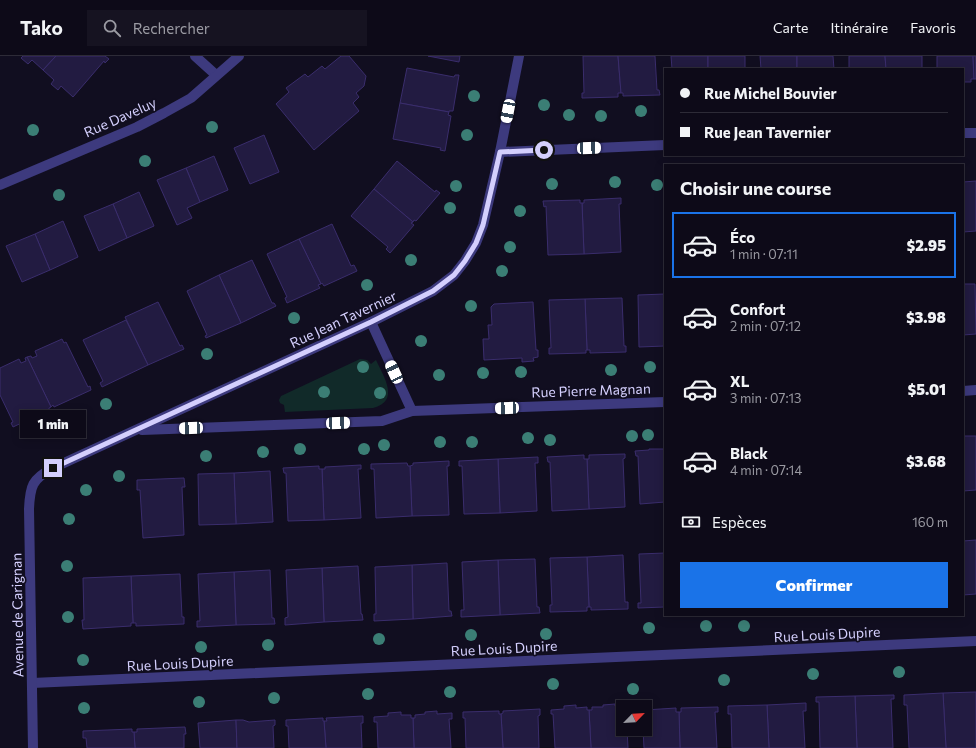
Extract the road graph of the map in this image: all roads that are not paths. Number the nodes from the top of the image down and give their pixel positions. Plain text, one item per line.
1 (195, 56) edge
2 (239, 56) edge
3 (519, 56) edge
4 (216, 75) junction
5 (964, 133) edge
6 (976, 133) edge
7 (664, 145) edge
8 (500, 152) junction
9 (0, 185) edge
10 (371, 322) junction
11 (964, 390) edge
12 (976, 390) edge
13 (664, 402) edge
14 (412, 411) junction
15 (136, 430) junction
16 (33, 483) joint
17 (976, 641) edge
18 (32, 683) junction
19 (33, 748) edge

1 - 4 street
2 - 4 street, Rue Daveluy
3 - 8 street, Rue Jean Tavernier
4 - 9 street, Rue Daveluy
5 - 6 street
7 - 8 street
8 - 10 street, Rue Jean Tavernier
10 - 14 street
10 - 15 street, Rue Jean Tavernier
11 - 12 street
13 - 14 street, Rue Pierre Magnan
14 - 15 street, Rue Pierre Magnan
15 - 16 street, Rue Jean Tavernier
16 - 18 street, Avenue de Carignan
17 - 18 street, Rue Louis Dupire
18 - 19 street, Avenue de Carignan

